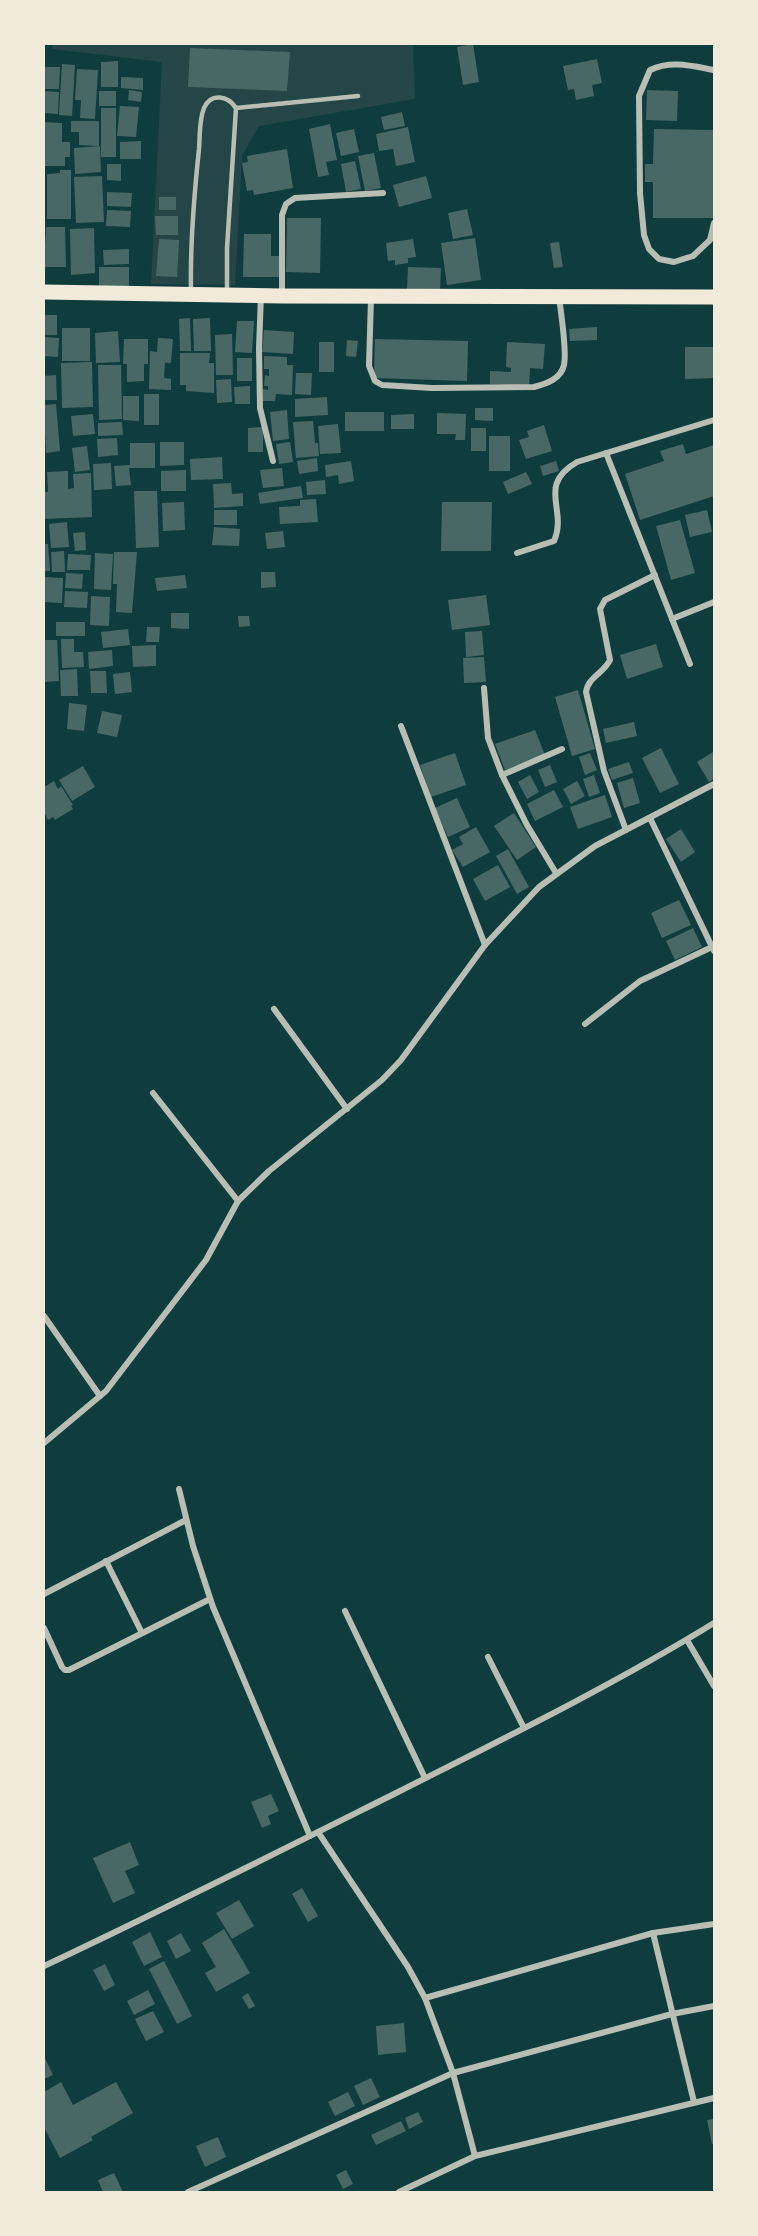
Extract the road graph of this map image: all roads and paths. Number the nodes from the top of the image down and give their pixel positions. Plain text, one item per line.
1 (714, 70) edge
2 (358, 96) dead end
3 (236, 108) junction
4 (383, 193) dead end
5 (714, 223) edge
6 (44, 292) edge
7 (191, 294) junction
8 (227, 294) junction
9 (261, 295) junction
10 (372, 295) junction
11 (282, 296) junction
12 (559, 296) junction
13 (714, 297) edge
14 (714, 420) edge
15 (606, 453) junction
16 (273, 461) dead end
17 (517, 553) dead end
18 (655, 575) junction
19 (714, 602) edge
20 (672, 619) junction
21 (690, 664) dead end
22 (484, 688) dead end
23 (401, 726) dead end
24 (562, 749) dead end
25 (502, 776) junction
26 (714, 784) edge
27 (650, 818) junction
28 (626, 830) junction
29 (556, 873) junction
30 (485, 945) junction
31 (713, 949) edge
32 (274, 1009) dead end
33 (585, 1024) dead end
34 (153, 1093) dead end
35 (347, 1109) junction
36 (238, 1201) junction
37 (44, 1316) edge
38 (100, 1396) junction
39 (44, 1443) edge
40 (178, 1489) dead end
41 (186, 1520) junction
42 (106, 1561) junction
43 (44, 1594) edge
44 (210, 1599) junction
45 (345, 1611) dead end
46 (714, 1623) edge
47 (44, 1628) edge
48 (142, 1633) junction
49 (687, 1640) junction
50 (488, 1657) dead end
51 (714, 1686) edge
52 (524, 1728) junction
53 (425, 1779) junction
54 (318, 1832) junction
55 (310, 1836) junction
56 (714, 1924) edge
57 (653, 1933) junction
58 (44, 1966) edge
59 (425, 1998) junction
60 (714, 2006) edge
61 (672, 2014) junction
62 (453, 2073) junction
63 (714, 2098) edge
64 (694, 2102) junction
65 (475, 2156) junction
66 (188, 2193) edge
67 (399, 2193) edge

1 - 5 street
2 - 3 lane
3 - 7 lane
3 - 8 lane
4 - 11 street
6 - 7 main road
7 - 8 main road
8 - 9 main road
9 - 11 main road
9 - 16 street
10 - 11 main road
10 - 12 main road
10 - 12 street
12 - 13 main road
14 - 15 street
15 - 17 street
15 - 18 street
18 - 20 street
18 - 28 street
19 - 20 street
20 - 21 street
22 - 25 street
23 - 30 street
24 - 25 street
25 - 29 street
26 - 27 street
27 - 28 street
27 - 31 street
28 - 29 street
29 - 30 street
30 - 35 street
31 - 33 street
32 - 35 street
34 - 36 street
35 - 36 street
36 - 38 street
37 - 38 street
38 - 39 street
40 - 41 street
41 - 42 street
41 - 44 street
42 - 43 street
42 - 48 street
44 - 48 street
44 - 55 street
45 - 53 street
46 - 49 street
47 - 48 street
49 - 51 street
49 - 52 street
50 - 52 street
52 - 53 street
53 - 54 street
54 - 55 street
54 - 59 street
55 - 58 street
56 - 57 street
57 - 59 street
57 - 61 street
59 - 62 street
60 - 61 street
61 - 62 street
61 - 64 street
62 - 65 street
62 - 66 street
63 - 64 street
64 - 65 street
65 - 67 street

